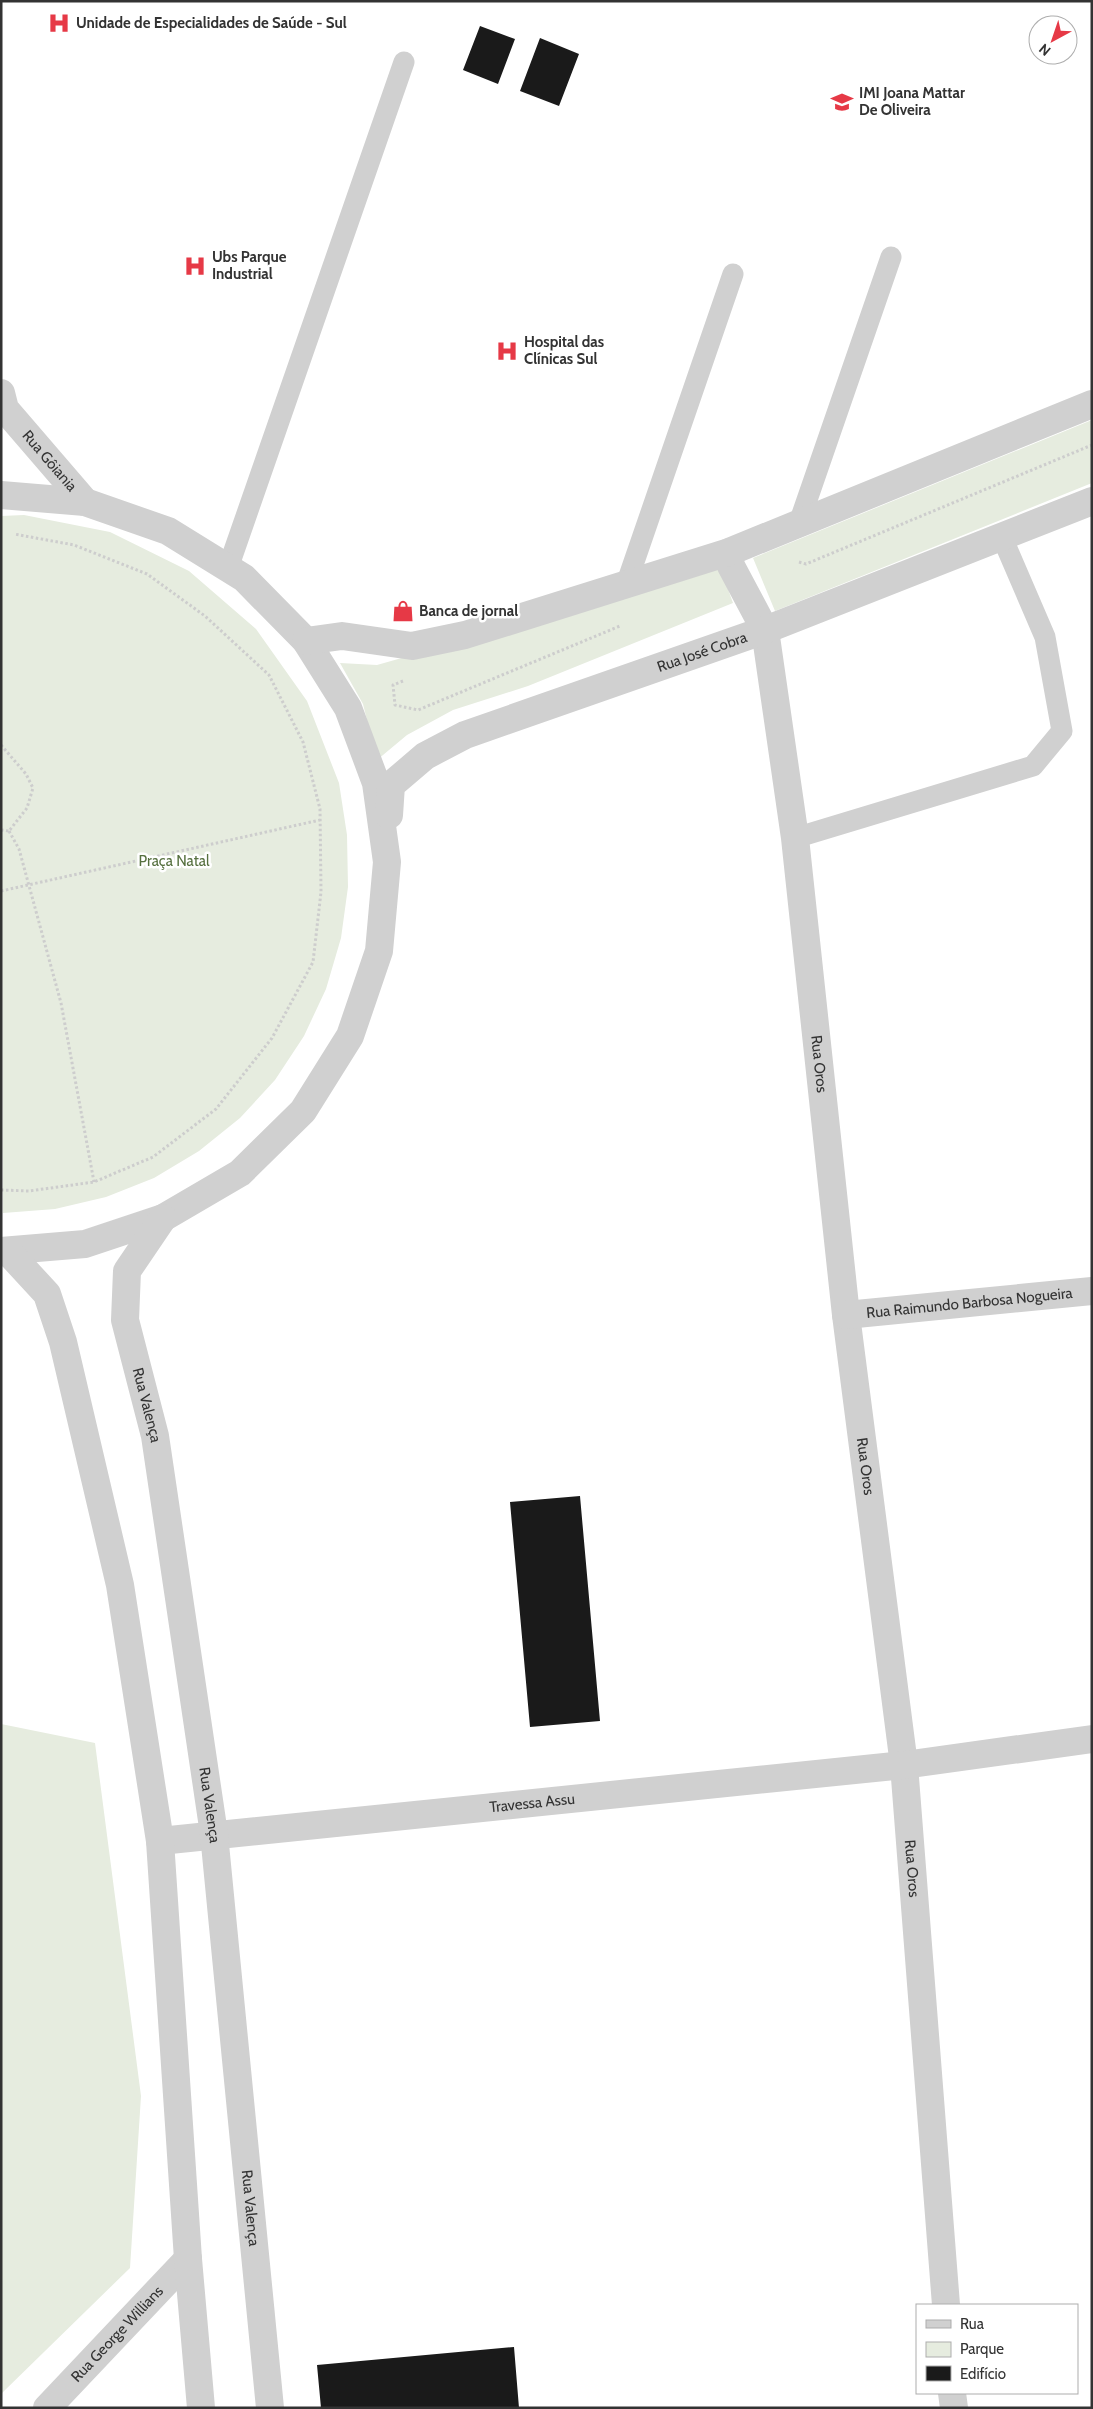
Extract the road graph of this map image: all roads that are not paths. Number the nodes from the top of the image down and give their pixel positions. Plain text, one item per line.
1 (404, 62) dead end
2 (892, 257) dead end
3 (733, 274) dead end
4 (1, 393) edge
5 (1092, 404) edge
6 (1, 495) edge
7 (1092, 501) edge
8 (85, 502) junction
9 (799, 523) junction
10 (1002, 537) junction
11 (728, 552) junction
12 (228, 568) junction
13 (626, 585) junction
14 (765, 630) junction
15 (306, 641) junction
16 (795, 838) junction
17 (387, 862) junction
18 (163, 1218) junction
19 (2, 1251) edge
20 (1092, 1291) edge
21 (846, 1315) junction
22 (1092, 1739) edge
23 (904, 1765) junction
24 (214, 1834) junction
25 (160, 1841) junction
26 (188, 2259) junction
27 (946, 2304) edge
28 (952, 2394) edge
29 (47, 2408) edge
30 (201, 2408) edge
31 (270, 2408) edge
32 (954, 2408) edge

1 - 12 lane
2 - 9 lane
3 - 13 lane
4 - 8 street, Rua Gôiania
5 - 9 street
6 - 8 street
7 - 10 street, Rua José Cobra
8 - 12 street
9 - 11 street
10 - 14 street, Rua José Cobra
10 - 16 lane
11 - 13 street
11 - 14 street, Rua Oros
12 - 15 street
13 - 15 street
14 - 16 street, Rua Oros
14 - 17 street, Rua José Cobra
15 - 17 street
16 - 21 street, Rua Oros
17 - 18 street
18 - 19 street
18 - 24 street, Rua Valença
19 - 25 street
20 - 21 street, Rua Raimundo Barbosa Nogueira
21 - 23 street, Rua Oros
22 - 23 street, Travessa Assu
23 - 24 street, Travessa Assu
23 - 27 street, Rua Oros
24 - 25 street, Travessa Assu
24 - 31 street, Rua Valença
25 - 26 street
26 - 29 street, Rua George Willians
26 - 30 street
28 - 32 street

